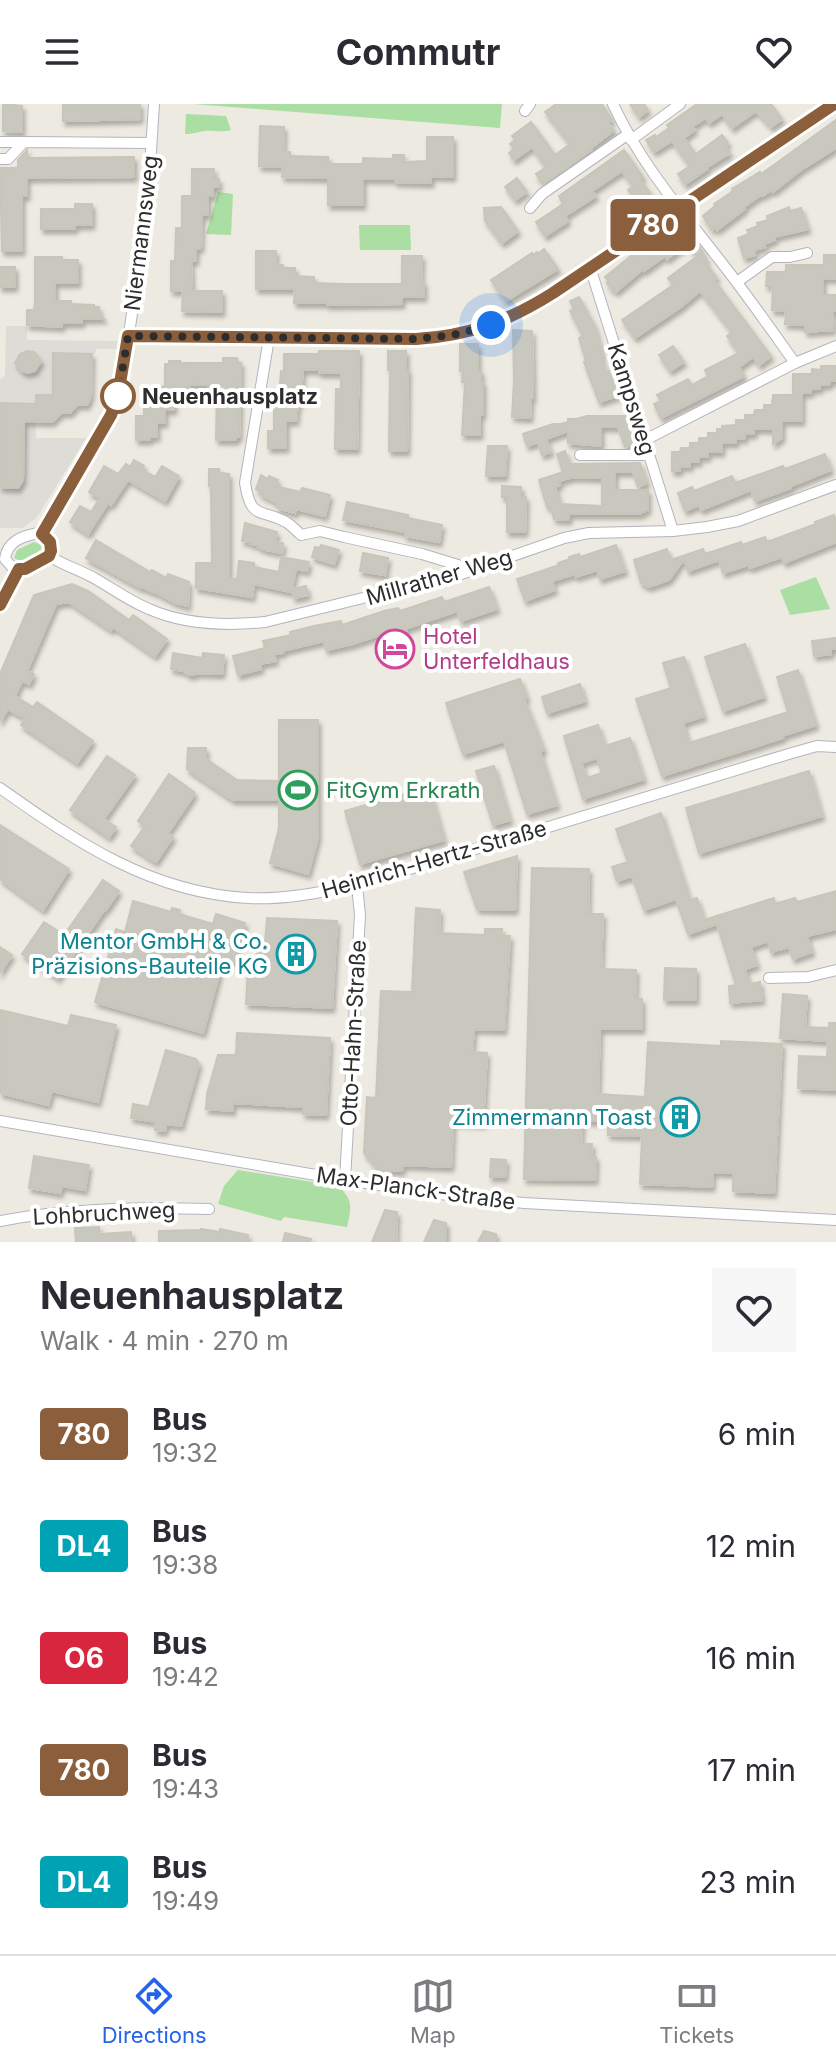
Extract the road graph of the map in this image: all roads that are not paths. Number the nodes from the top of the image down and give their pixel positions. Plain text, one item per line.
1 (154, 104) edge
2 (613, 104) edge
3 (680, 104) edge
4 (834, 104) edge
5 (629, 137) junction
6 (0, 142) edge
7 (24, 142) junction
8 (151, 143) junction
9 (0, 159) edge
10 (530, 208) dead end
11 (679, 208) junction
12 (807, 253) dead end
13 (590, 267) junction
14 (737, 282) junction
15 (128, 336) junction
16 (269, 338) junction
17 (836, 346) edge
18 (795, 363) junction
19 (645, 440) junction
20 (580, 455) dead end
21 (649, 455) junction
22 (836, 485) edge
23 (673, 531) junction
24 (42, 534) junction
25 (4, 545) edge
26 (49, 556) junction
27 (19, 569) junction
28 (461, 574) junction
29 (0, 605) edge
30 (836, 747) edge
31 (0, 788) edge
32 (357, 885) junction
33 (836, 970) edge
34 (769, 978) dead end
35 (0, 1121) edge
36 (345, 1180) junction
37 (209, 1209) dead end
38 (836, 1220) edge
39 (0, 1221) edge

1 - 8 street, Niermannsweg
2 - 5 street
3 - 5 street
4 - 11 street
5 - 10 street
5 - 11 street
6 - 7 street
7 - 8 street
7 - 9 street
8 - 15 street, Niermannsweg
11 - 13 street
11 - 14 street
12 - 14 street
13 - 16 street
13 - 19 street, Kampsweg
14 - 18 street
15 - 16 street
15 - 24 street, Niermannsweg
16 - 28 street
17 - 18 street
18 - 19 street
19 - 21 street, Kampsweg
20 - 21 street
21 - 23 street, Kampsweg
22 - 23 street, Millrather Weg
23 - 28 street, Millrather Weg
24 - 25 street
24 - 26 street
25 - 27 street
26 - 27 street
26 - 28 street, Millrather Weg
27 - 29 street
30 - 32 street, Heinrich-Hertz-Straße
31 - 32 street, Heinrich-Hertz-Straße
32 - 36 street, Otto-Hahn-Straße
33 - 34 street
35 - 36 street, Max-Planck-Straße
36 - 38 street, Max-Planck-Straße
37 - 39 street, Lohbruchweg

